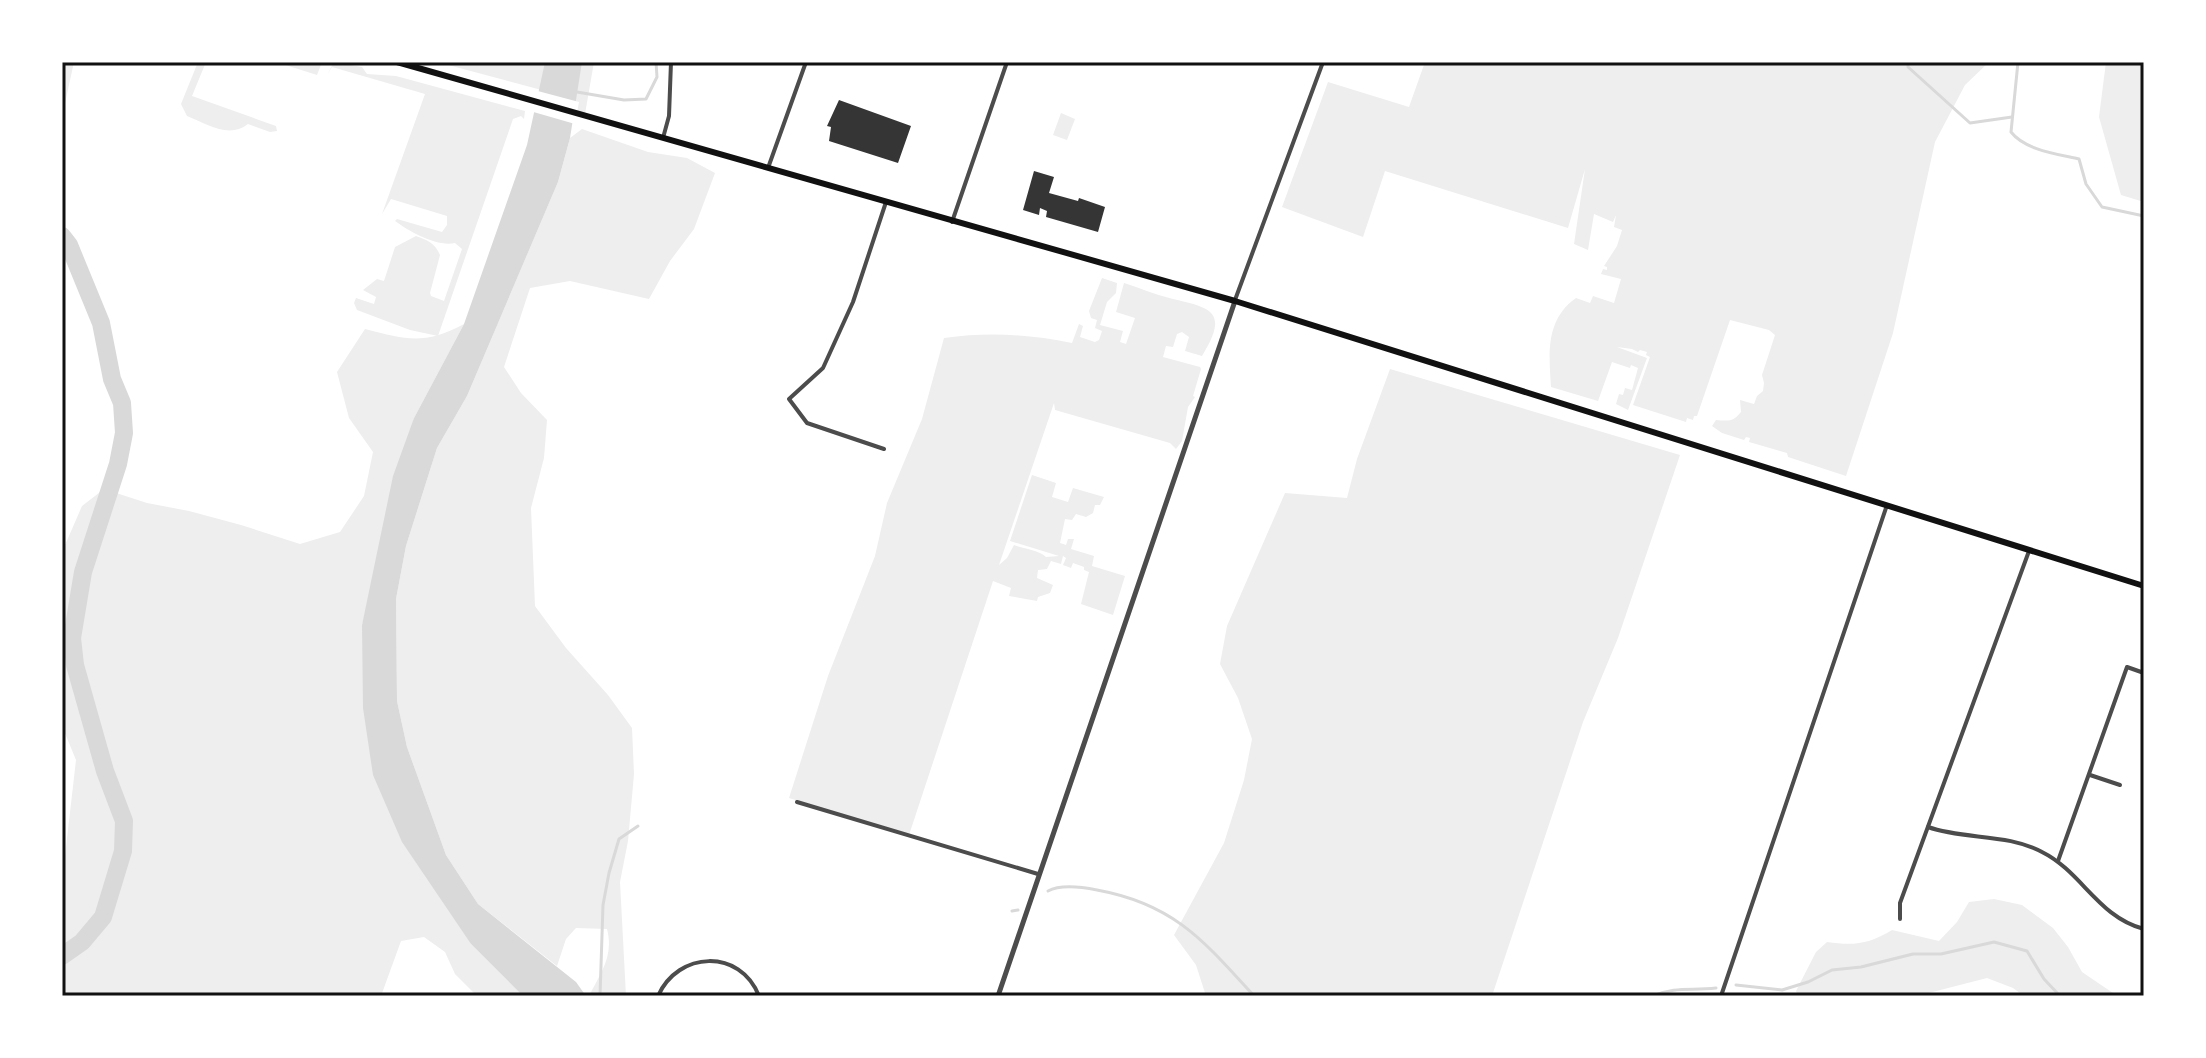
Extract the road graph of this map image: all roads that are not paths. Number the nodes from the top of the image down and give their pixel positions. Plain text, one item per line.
1 (397, 62) edge
2 (671, 62) edge
3 (806, 62) edge
4 (1007, 62) edge
5 (1323, 62) edge
6 (663, 138) junction
7 (768, 168) junction
8 (886, 202) junction
9 (952, 222) junction
10 (1235, 301) junction
11 (884, 449) dead end
12 (1887, 505) junction
13 (2029, 551) junction
14 (2144, 586) edge
15 (2144, 673) edge
16 (2090, 775) junction
17 (2120, 785) dead end
18 (797, 802) dead end
19 (1928, 827) junction
20 (2058, 861) junction
21 (1038, 874) junction
22 (1900, 919) dead end
23 (2144, 929) edge
24 (658, 996) edge
25 (759, 996) edge
26 (998, 996) edge
27 (1721, 996) edge

1 - 6 main road
2 - 6 street
3 - 7 street
4 - 9 street
5 - 10 street
6 - 7 main road
7 - 8 main road
8 - 9 main road
8 - 11 street
9 - 10 main road
10 - 12 main road
10 - 21 street
12 - 13 main road
12 - 27 street
13 - 14 main road
13 - 19 street
15 - 16 street
16 - 17 street
16 - 20 street
18 - 21 street
19 - 20 street
19 - 22 street
20 - 23 street
21 - 26 street
24 - 25 street

